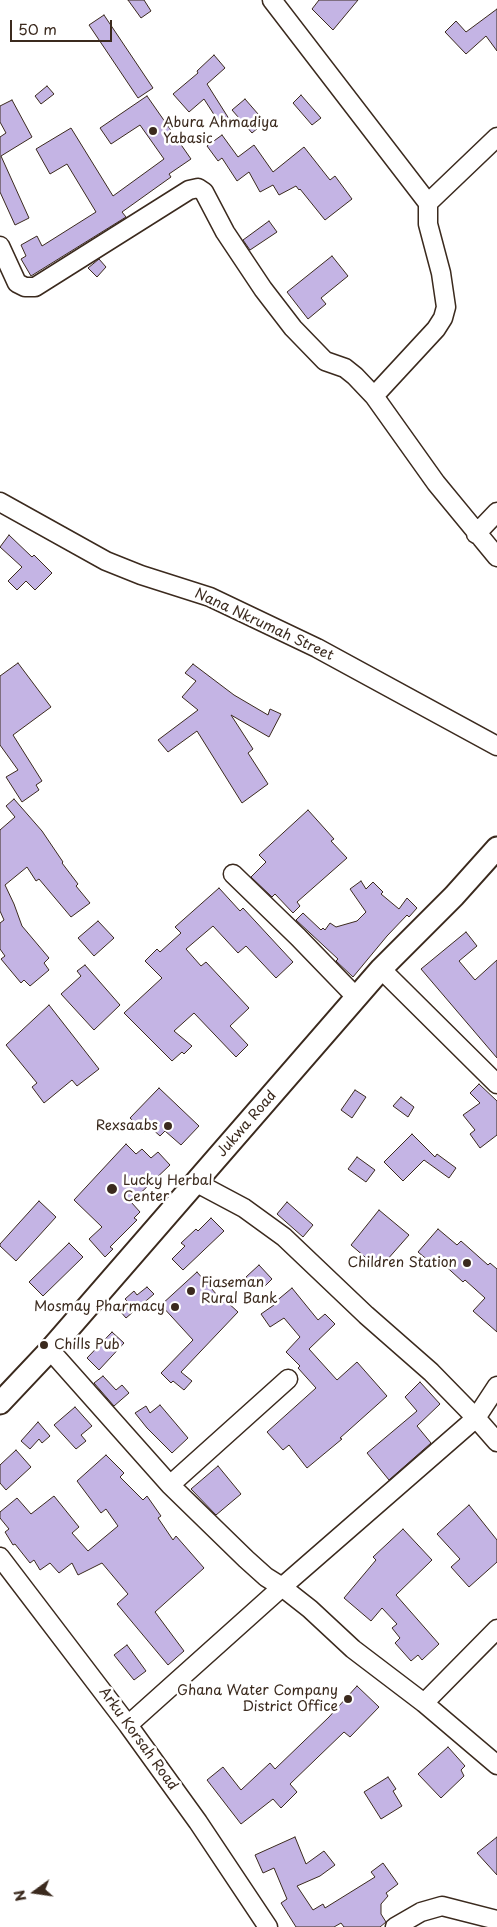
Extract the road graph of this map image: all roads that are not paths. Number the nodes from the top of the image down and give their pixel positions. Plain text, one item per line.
1 (272, 0) edge
2 (497, 137) edge
3 (428, 203) junction
4 (0, 246) edge
5 (374, 396) junction
6 (0, 502) edge
7 (497, 512) edge
8 (476, 534) junction
9 (497, 557) edge
10 (497, 746) edge
11 (497, 848) edge
12 (234, 874) dead end
13 (381, 969) junction
14 (357, 998) junction
15 (497, 1084) edge
16 (197, 1183) junction
17 (50, 1350) junction
18 (288, 1379) dead end
19 (497, 1386) edge
20 (0, 1403) edge
21 (476, 1418) junction
22 (497, 1442) edge
23 (170, 1485) junction
24 (0, 1557) edge
25 (282, 1587) junction
26 (497, 1629) edge
27 (424, 1703) junction
28 (128, 1724) junction
29 (497, 1765) edge
30 (497, 1920) edge
31 (268, 1927) edge
32 (395, 1927) edge

1 - 3 street
2 - 3 street
3 - 5 street
4 - 5 street
5 - 8 street
6 - 10 street, Nana Nkrumah Street
7 - 8 street
8 - 9 street
11 - 13 main road, Jukwa Road
12 - 14 street
13 - 14 main road, Jukwa Road
13 - 15 street
14 - 16 main road, Jukwa Road
16 - 17 main road, Jukwa Road
16 - 21 street
17 - 20 main road, Jukwa Road
17 - 23 street
18 - 23 street
19 - 21 street
21 - 22 street
21 - 25 street
23 - 25 street
24 - 28 street, Arku Korsah Road
25 - 27 street
25 - 28 street
26 - 27 street
27 - 29 street
28 - 31 street, Arku Korsah Road
30 - 32 street

